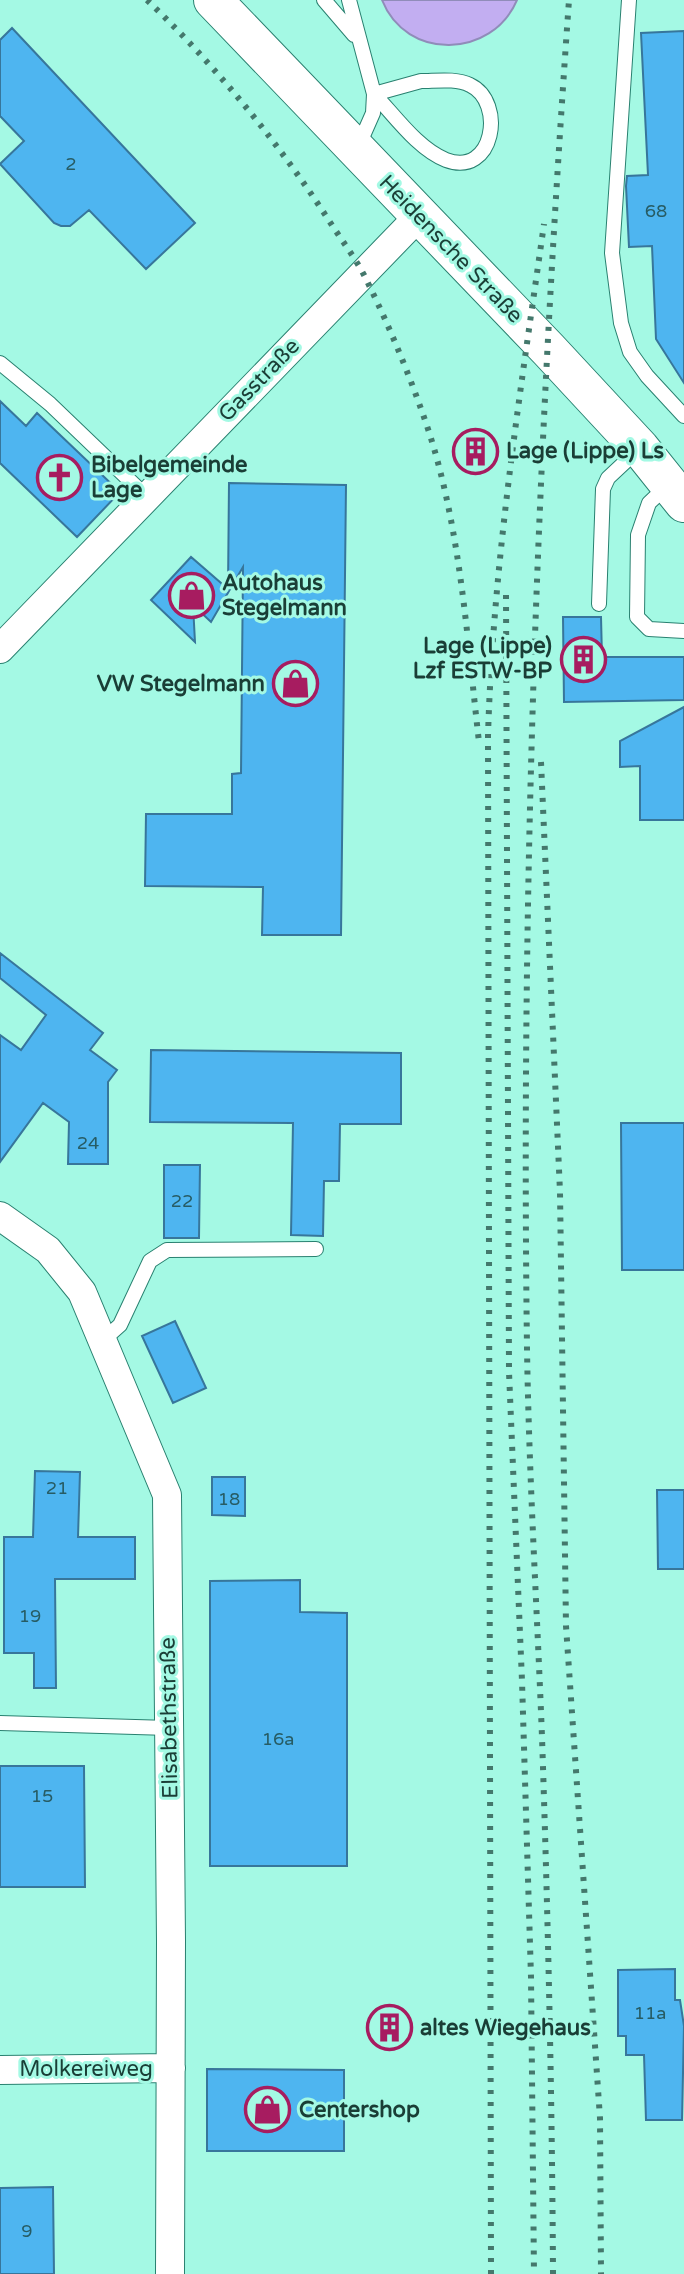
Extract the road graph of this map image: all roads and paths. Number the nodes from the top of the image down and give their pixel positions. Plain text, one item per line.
1 (213, 0) edge
2 (324, 0) edge
3 (331, 0) edge
4 (352, 0) edge
5 (629, 0) edge
6 (357, 38) junction
7 (374, 94) junction
8 (357, 151) junction
9 (419, 216) junction
10 (0, 363) edge
11 (684, 416) edge
12 (640, 448) junction
13 (676, 494) edge
14 (147, 497) junction
15 (599, 604) dead end
16 (684, 631) edge
17 (0, 649) edge
18 (0, 1216) edge
19 (316, 1249) dead end
20 (102, 1341) junction
21 (0, 1723) edge
22 (169, 1728) junction
23 (171, 2068) junction
24 (0, 2070) edge
25 (170, 2274) edge

1 - 8 main road, Heidensche Straße
2 - 6 lane
3 - 6 lane
4 - 6 lane
5 - 11 lane
6 - 7 lane
7 - 7 lane
7 - 8 lane
8 - 9 main road, Heidensche Straße
9 - 12 main road, Heidensche Straße
9 - 14 street, Gasstraße
10 - 14 lane
12 - 13 main road, Heidensche Straße
12 - 15 lane
13 - 16 lane
14 - 17 street, Gasstraße
18 - 20 street, Elisabethstraße
19 - 20 lane
20 - 22 street, Elisabethstraße
21 - 22 lane
22 - 23 street, Elisabethstraße
23 - 24 street, Molkereiweg
23 - 25 street, Elisabethstraße

